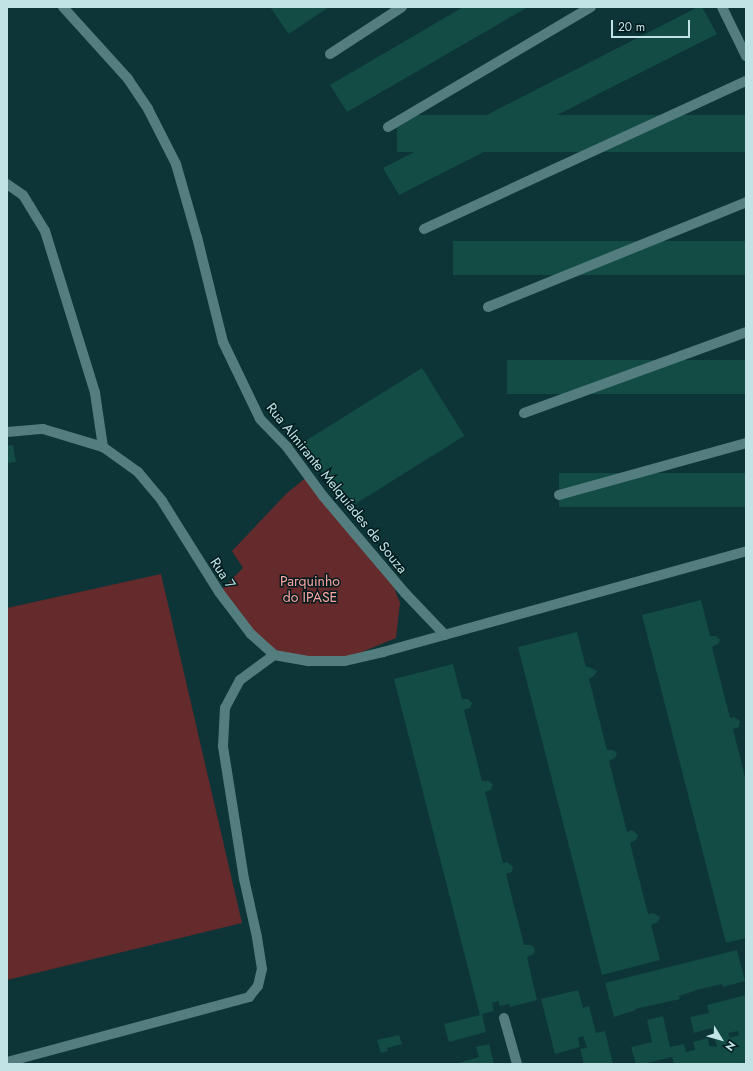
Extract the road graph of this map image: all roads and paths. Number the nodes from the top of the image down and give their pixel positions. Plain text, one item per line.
1 (63, 7) edge
2 (402, 7) edge
3 (591, 7) edge
4 (722, 7) edge
5 (330, 54) dead end
6 (746, 56) edge
7 (746, 81) edge
8 (388, 127) dead end
9 (7, 184) edge
10 (746, 202) edge
11 (424, 229) dead end
12 (488, 307) dead end
13 (746, 332) edge
14 (524, 413) dead end
15 (7, 432) edge
16 (746, 443) edge
17 (103, 447) junction
18 (559, 495) dead end
19 (746, 551) edge
20 (445, 635) junction
21 (274, 655) junction
22 (504, 1018) dead end
23 (7, 1062) edge
24 (517, 1064) edge

1 - 20 street, Rua Almirante Melquíades de Souza
2 - 5 street
3 - 8 street
4 - 6 street
7 - 11 street
9 - 17 street
10 - 12 street
13 - 14 street
15 - 17 street, Rua 7
16 - 18 street
17 - 21 street, Rua 7
19 - 20 street
20 - 21 street
21 - 23 street
22 - 24 street

